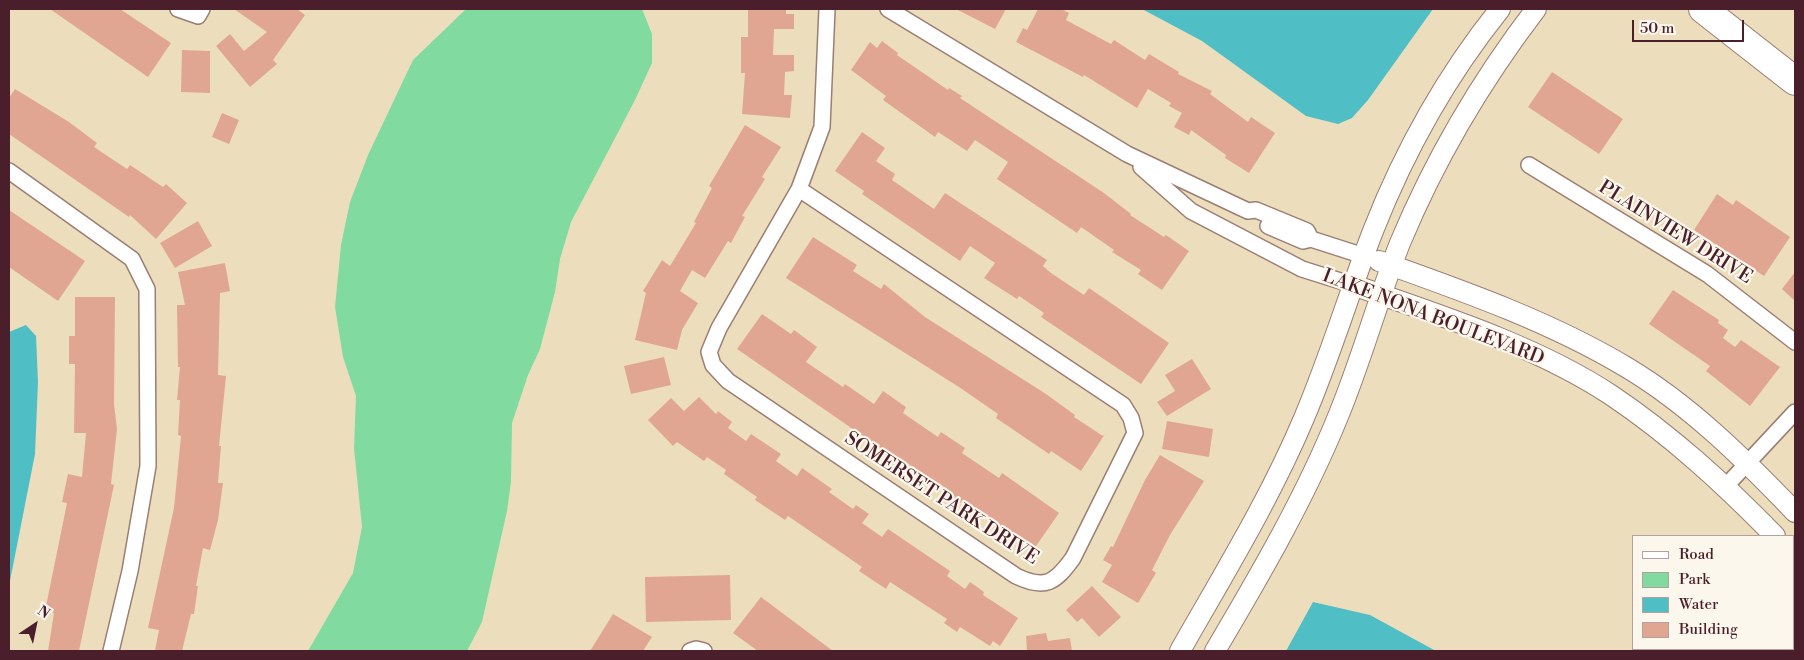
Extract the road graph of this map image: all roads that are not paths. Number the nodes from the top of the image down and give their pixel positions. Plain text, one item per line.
1 (178, 9) edge
2 (202, 9) edge
3 (828, 9) edge
4 (888, 9) edge
5 (1500, 9) edge
6 (1536, 9) edge
7 (1703, 9) edge
8 (1795, 81) edge
9 (1127, 154) junction
10 (1529, 166) dead end
11 (9, 171) edge
12 (799, 189) junction
13 (1266, 220) junction
14 (1255, 244) junction
15 (1364, 256) junction
16 (1391, 266) junction
17 (1353, 285) junction
18 (1381, 295) junction
19 (1795, 342) edge
20 (1795, 412) edge
21 (1748, 463) junction
22 (1726, 486) junction
23 (1795, 512) edge
24 (1774, 535) edge
25 (111, 651) edge
26 (690, 651) edge
27 (704, 651) edge
28 (1180, 651) edge
29 (1215, 651) edge

1 - 2 street
3 - 12 street, SOMERSET PARK DRIVE
4 - 9 street, LAKE NONA BOULEVARD
5 - 15 street
6 - 16 street
7 - 8 highway
9 - 13 street, LAKE NONA BOULEVARD
9 - 14 street, LAKE NONA BOULEVARD
10 - 19 street, PLAINVIEW DRIVE
11 - 25 street
12 - 12 street, SOMERSET PARK DRIVE
13 - 14 street
13 - 15 street, LAKE NONA BOULEVARD
14 - 17 street, LAKE NONA BOULEVARD
15 - 16 street, LAKE NONA BOULEVARD
15 - 17 street
16 - 18 street
16 - 21 street, LAKE NONA BOULEVARD
17 - 18 street, LAKE NONA BOULEVARD
17 - 28 street
18 - 22 street, LAKE NONA BOULEVARD
18 - 29 street
20 - 21 street
21 - 22 street
21 - 23 street, LAKE NONA BOULEVARD
22 - 24 street, LAKE NONA BOULEVARD
26 - 27 street

